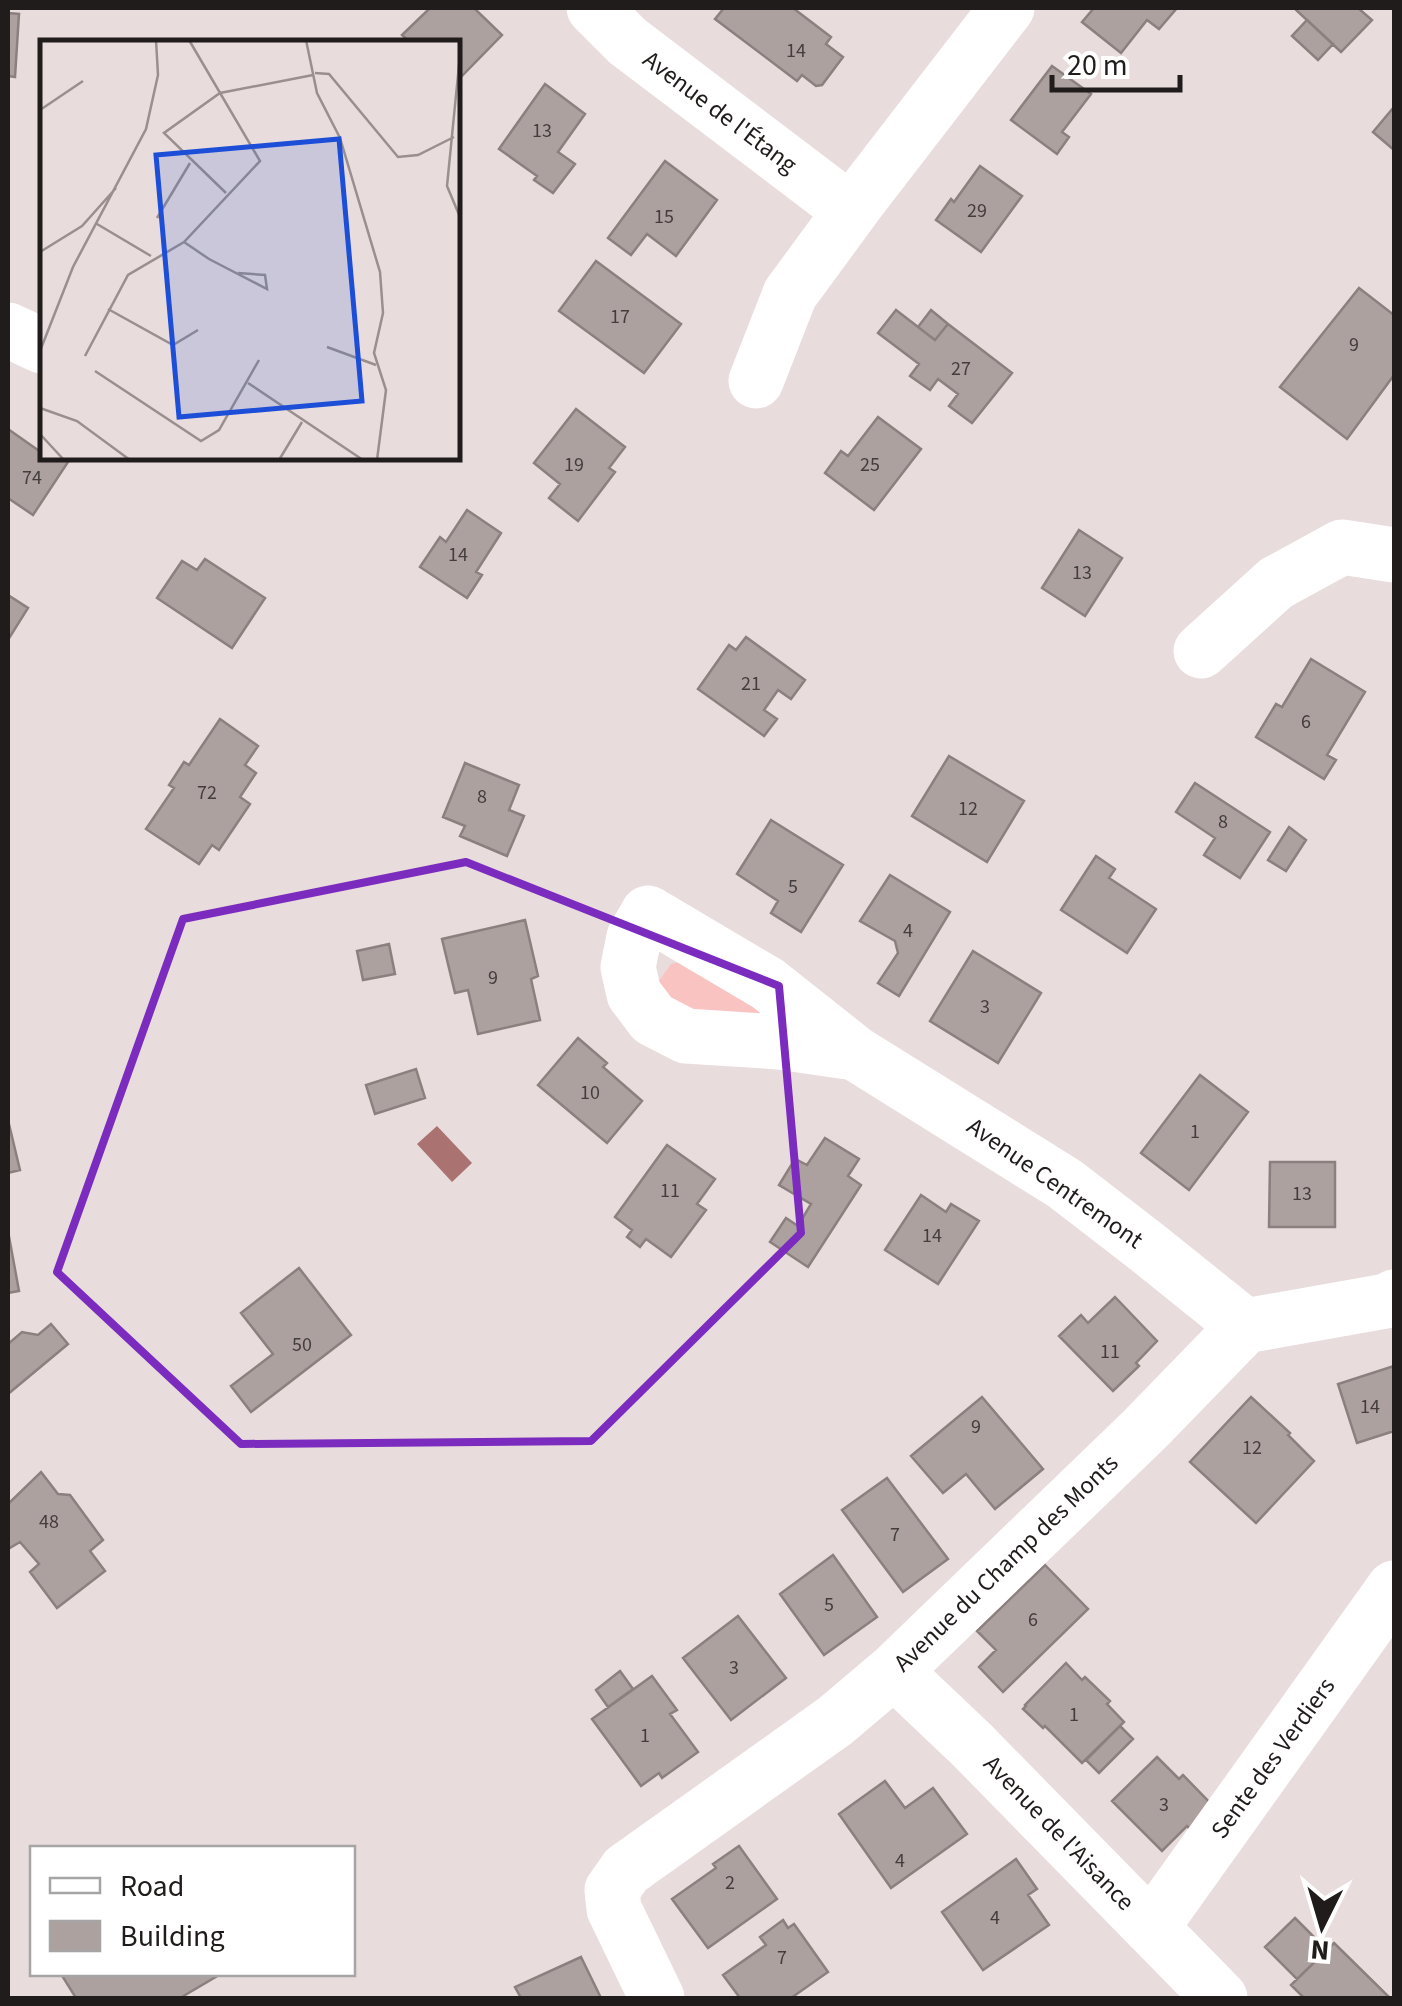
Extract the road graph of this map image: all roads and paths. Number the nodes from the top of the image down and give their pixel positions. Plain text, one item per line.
1 (594, 8) edge
2 (1007, 8) edge
3 (851, 211) junction
4 (8, 330) edge
5 (40, 345) edge
6 (756, 382) dead end
7 (1394, 555) edge
8 (1202, 651) dead end
9 (855, 1053) dead end
10 (1394, 1296) edge
11 (1245, 1326) junction
12 (1394, 1588) edge
13 (894, 1671) junction
14 (1151, 1928) junction
15 (657, 1998) edge
16 (1220, 1998) edge

1 - 3 street, Avenue de l'Étang
2 - 3 street
3 - 6 street
4 - 5 street
7 - 8 street
9 - 11 street, Avenue Centremont
10 - 11 street
11 - 13 street, Avenue du Champ des Monts
12 - 14 street, Sente des Verdiers
13 - 14 street, Avenue de l'Aisance
13 - 15 street, Avenue du Champ des Monts
14 - 16 street, Avenue de l'Aisance

